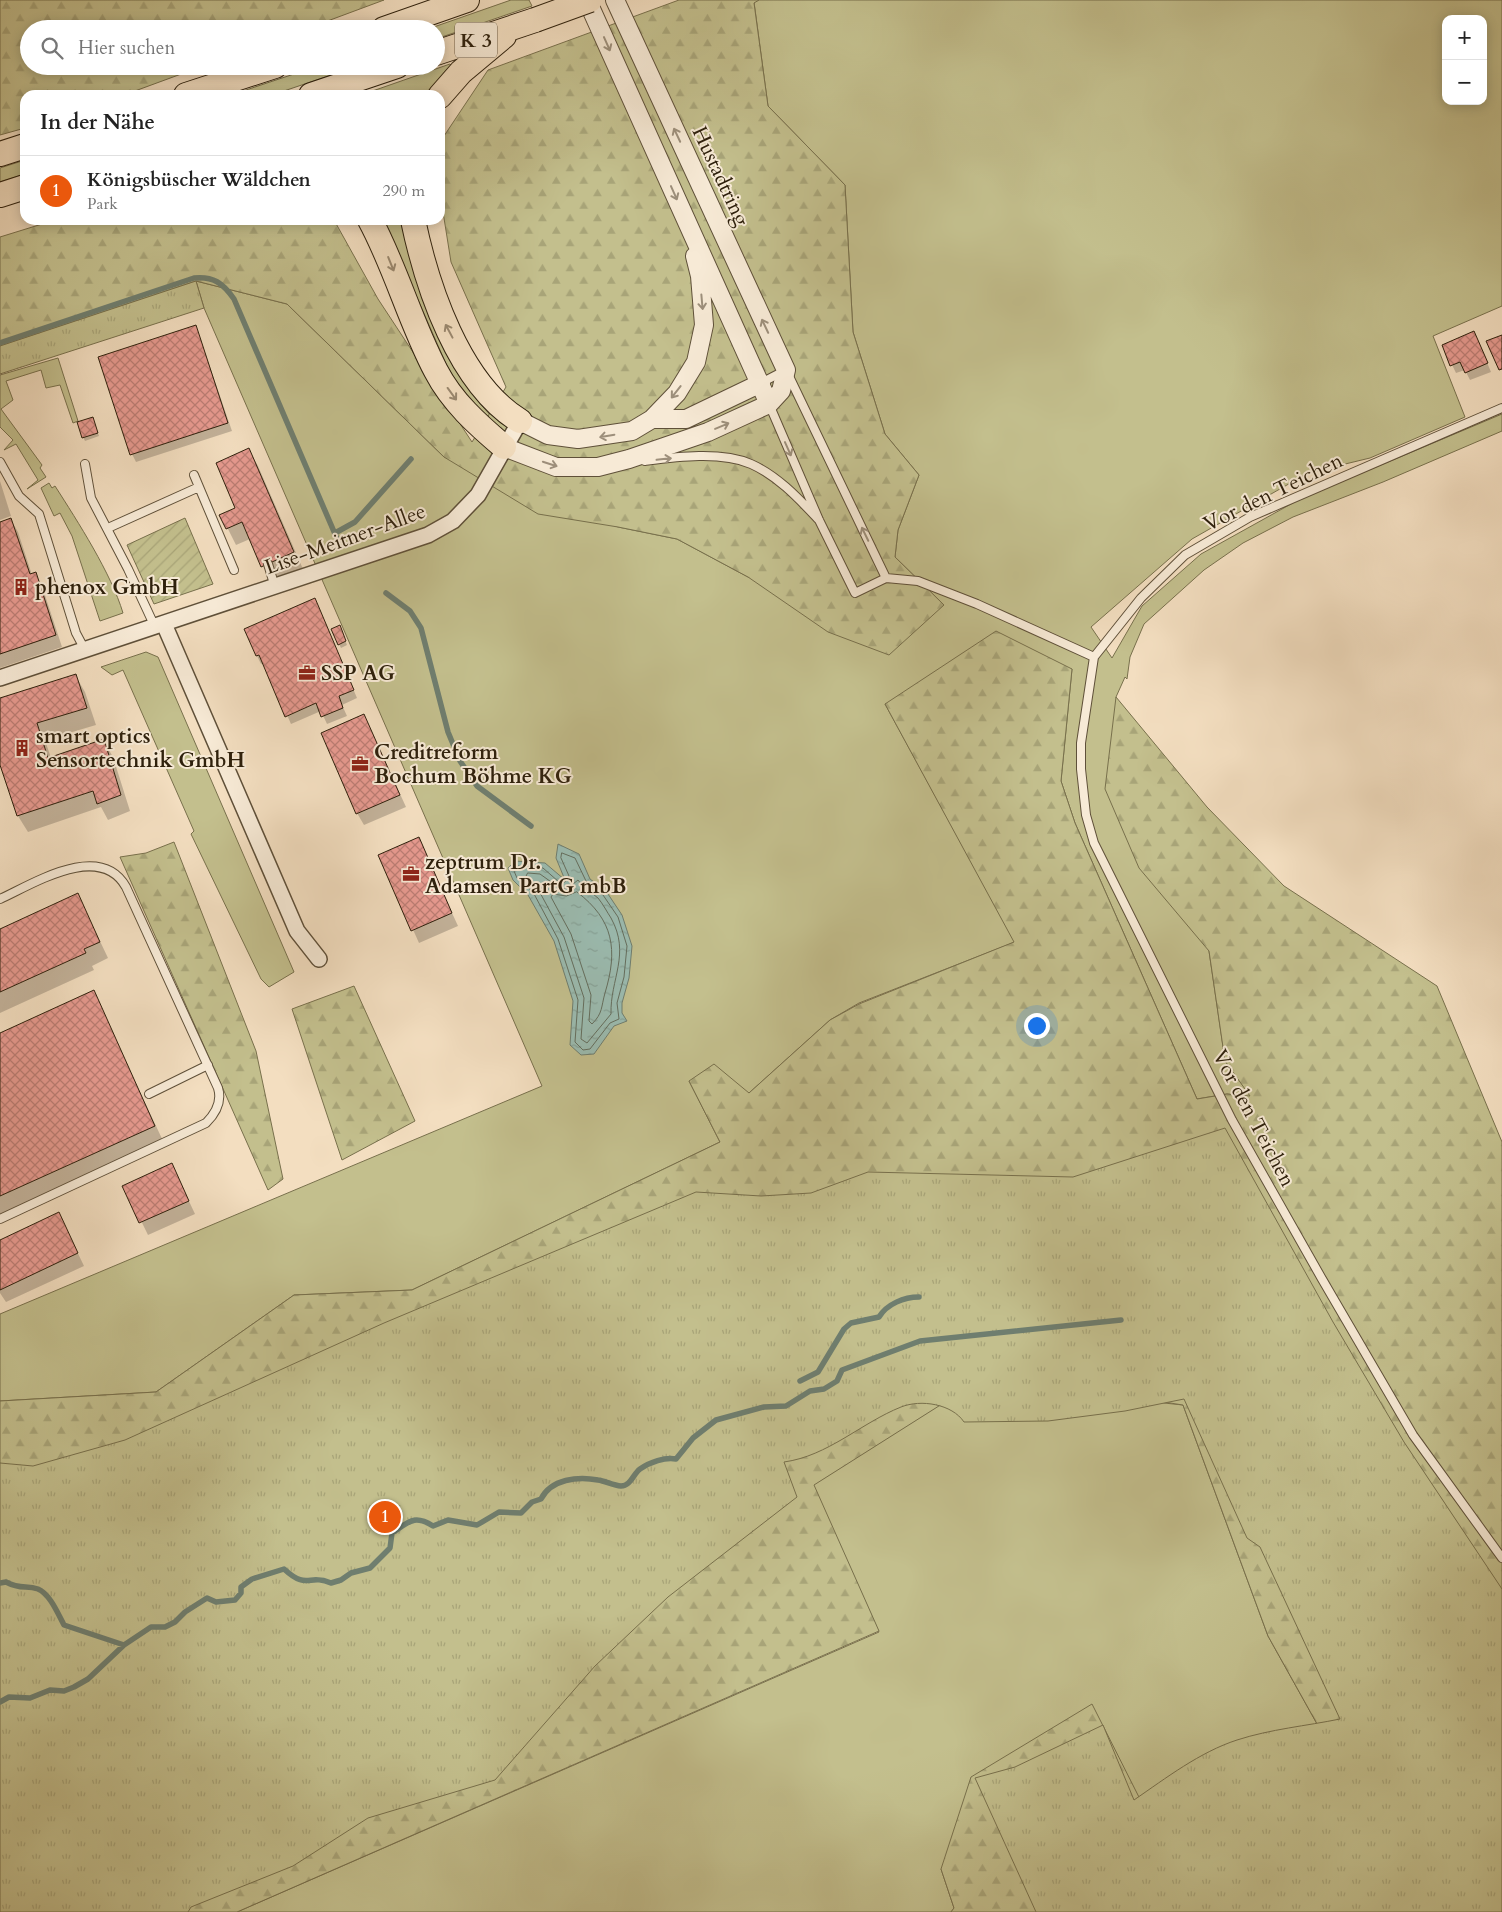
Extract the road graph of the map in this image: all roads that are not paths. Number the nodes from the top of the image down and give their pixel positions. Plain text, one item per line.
1 (467, 0) edge
2 (589, 0) edge
3 (615, 0) edge
4 (410, 20) edge
5 (525, 23) junction
6 (445, 50) edge
7 (247, 75) edge
8 (370, 75) edge
9 (201, 90) edge
10 (326, 90) edge
11 (445, 90) edge
12 (20, 148) edge
13 (0, 154) edge
14 (20, 189) edge
15 (0, 195) edge
16 (686, 220) junction
17 (373, 225) edge
18 (414, 225) edge
19 (786, 370) junction
20 (761, 383) junction
21 (769, 404) junction
22 (1502, 408) edge
23 (652, 418) junction
24 (520, 421) junction
25 (504, 447) junction
26 (0, 462) edge
27 (85, 464) dead end
28 (598, 467) junction
29 (194, 475) dead end
30 (199, 487) junction
31 (819, 520) junction
32 (108, 528) junction
33 (268, 564) dead end
34 (234, 570) dead end
35 (886, 578) junction
36 (275, 587) junction
37 (159, 626) junction
38 (85, 650) junction
39 (1094, 657) junction
40 (0, 678) edge
41 (0, 899) edge
42 (319, 958) dead end
43 (208, 1065) junction
44 (149, 1094) dead end
45 (0, 1219) edge
46 (1502, 1558) edge

1 - 4 highway, K 3
2 - 5 highway, K 3, bridge
2 -> 16 street
19 -> 3 street, Hustadtring
5 - 6 highway, K 3
5 - 11 highway
7 - 9 highway
8 - 10 highway
12 - 13 highway
14 - 15 highway
16 - 20 street
16 -> 23 street
17 -> 25 highway
24 -> 18 highway
19 - 20 lane
19 - 21 street
35 -> 19 lane, Hustadtring
20 - 21 street
20 - 23 street
28 -> 21 street
21 -> 31 lane
22 - 39 lane, Vor den Teichen
23 -> 24 street
24 - 25 street, Lise-Meitner-Allee
25 -> 28 street
25 - 36 street, Lise-Meitner-Allee
26 - 38 lane
27 - 32 lane
28 -> 31 lane
29 - 30 lane
30 - 32 lane
30 - 34 lane
31 - 35 lane
32 - 37 lane
33 - 36 lane
35 - 39 lane
36 - 37 street, Lise-Meitner-Allee
37 - 38 street, Lise-Meitner-Allee
37 - 42 street
38 - 40 street, Lise-Meitner-Allee
39 - 46 lane, Vor den Teichen
41 - 43 lane
43 - 44 lane
43 - 45 lane

